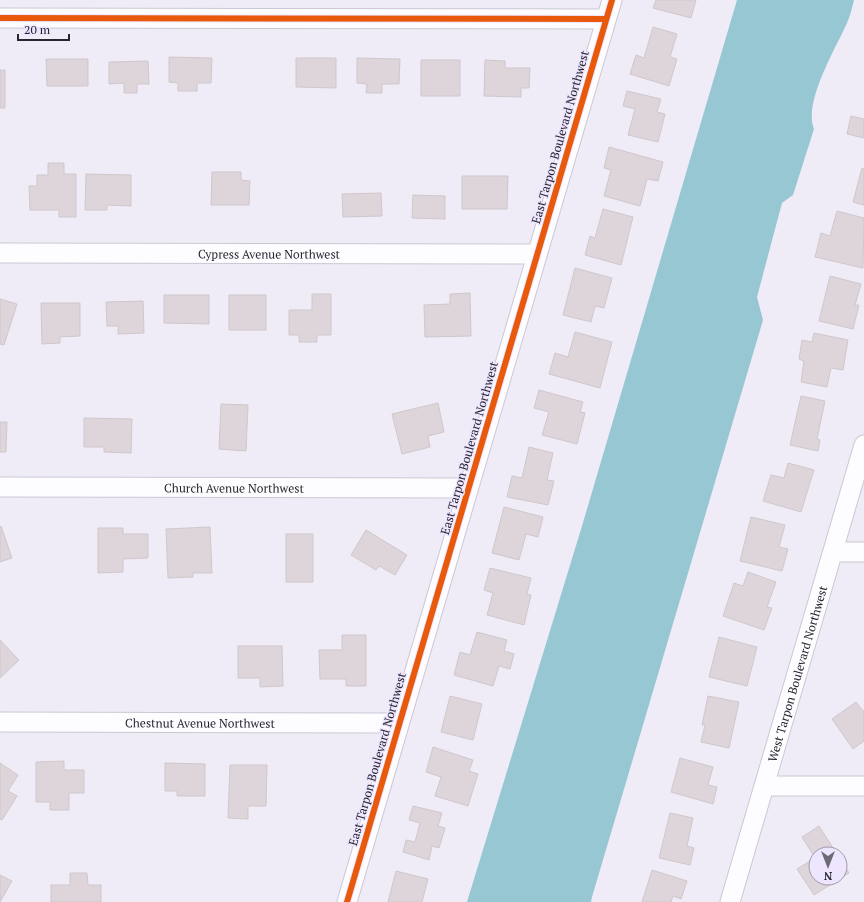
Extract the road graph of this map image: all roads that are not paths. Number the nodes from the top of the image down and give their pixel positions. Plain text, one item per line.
1 (612, 0) edge
2 (0, 18) edge
3 (606, 19) junction
4 (0, 253) edge
5 (537, 254) junction
6 (864, 445) edge
7 (0, 487) edge
8 (468, 488) junction
9 (833, 552) junction
10 (864, 552) edge
11 (0, 722) edge
12 (399, 722) junction
13 (764, 786) junction
14 (864, 786) edge
15 (347, 902) edge
16 (730, 902) edge

1 - 3 street, East Tarpon Boulevard Northwest
2 - 3 street
3 - 5 street, East Tarpon Boulevard Northwest
4 - 5 street, Cypress Avenue Northwest
5 - 8 street, East Tarpon Boulevard Northwest
6 - 9 street, West Tarpon Boulevard Northwest
7 - 8 street, Church Avenue Northwest
8 - 12 street, East Tarpon Boulevard Northwest
9 - 10 street
9 - 13 street, West Tarpon Boulevard Northwest
11 - 12 street, Chestnut Avenue Northwest
12 - 15 street, East Tarpon Boulevard Northwest
13 - 14 street
13 - 16 street, West Tarpon Boulevard Northwest

